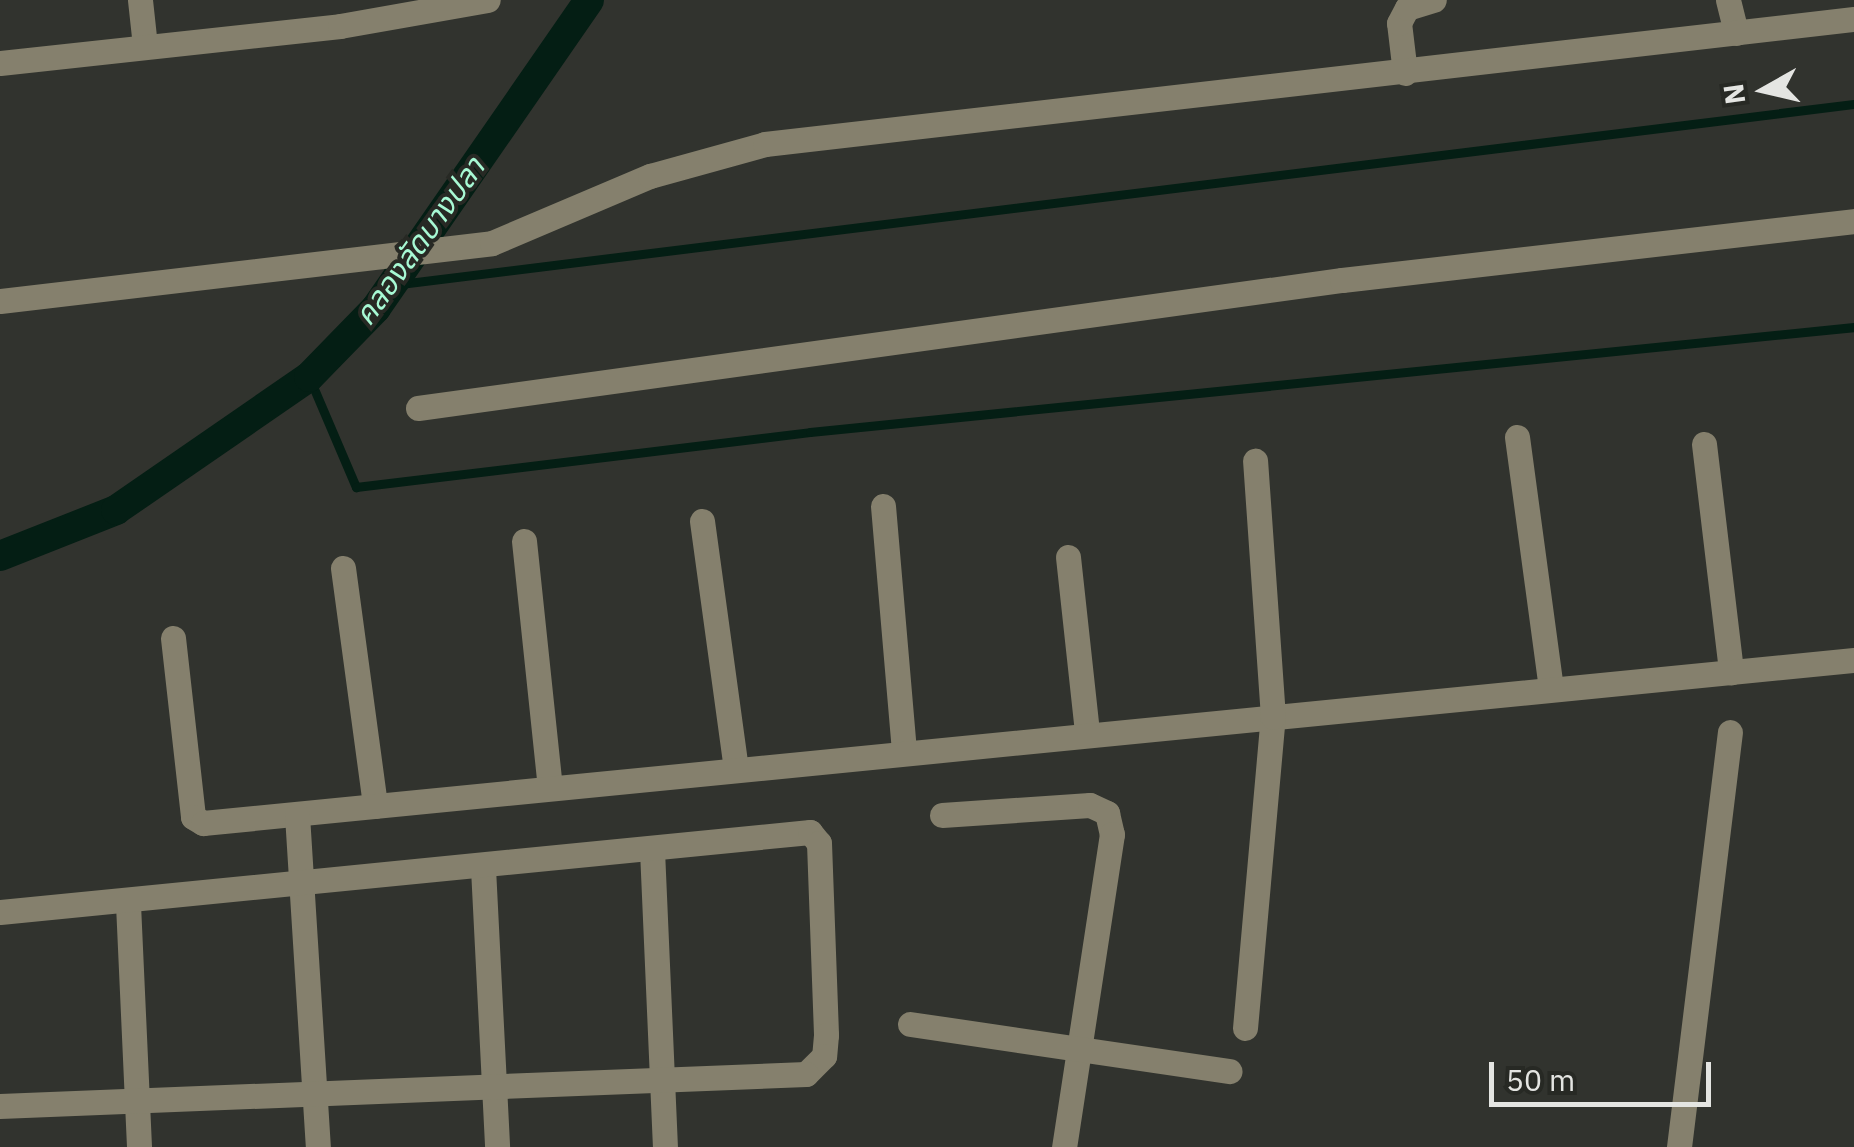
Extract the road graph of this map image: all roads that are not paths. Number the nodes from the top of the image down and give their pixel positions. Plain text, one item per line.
1 (140, 0) edge
2 (488, 0) edge
3 (1434, 0) edge
4 (1728, 0) edge
5 (1854, 18) edge
6 (1736, 33) junction
7 (145, 46) junction
8 (0, 63) edge
9 (1404, 73) junction
10 (1854, 221) edge
11 (0, 302) edge
12 (418, 408) dead end
13 (1518, 437) dead end
14 (1704, 444) dead end
15 (1255, 461) dead end
16 (883, 506) dead end
17 (702, 521) dead end
18 (524, 541) dead end
19 (1068, 556) dead end
20 (343, 568) dead end
21 (173, 638) dead end
22 (1854, 660) edge
23 (1731, 672) junction
24 (1551, 689) junction
25 (1274, 717) junction
26 (1730, 732) dead end
27 (1087, 733) junction
28 (904, 749) junction
29 (736, 768) junction
30 (550, 788) junction
31 (375, 806) junction
32 (296, 815) junction
33 (942, 815) dead end
34 (652, 850) junction
35 (483, 868) junction
36 (305, 884) junction
37 (128, 904) junction
38 (0, 912) edge
39 (910, 1024) dead end
40 (1244, 1028) dead end
41 (1079, 1047) junction
42 (1230, 1070) dead end
43 (664, 1084) junction
44 (495, 1091) junction
45 (316, 1094) junction
46 (137, 1100) junction
47 (0, 1106) edge
48 (138, 1147) edge
49 (318, 1147) edge
50 (497, 1147) edge
51 (665, 1147) edge
52 (1064, 1147) edge
53 (1679, 1147) edge

1 - 7 street
2 - 7 street
3 - 9 street
4 - 6 street
5 - 6 street
6 - 9 street
7 - 8 street
9 - 11 street
10 - 12 street
13 - 24 street
14 - 23 street
15 - 25 street
16 - 28 street
17 - 29 street
18 - 30 street
19 - 27 street
20 - 31 street
21 - 32 street
22 - 23 street
23 - 24 street
24 - 25 street
25 - 27 street
25 - 40 street
26 - 53 street
27 - 28 street
28 - 29 street
29 - 30 street
30 - 31 street
31 - 32 street
32 - 36 street
33 - 41 street
34 - 35 street
34 - 43 street
34 - 43 street
35 - 36 street
35 - 44 street
36 - 37 street
36 - 45 street
37 - 38 street
37 - 46 street
39 - 41 street
41 - 42 street
41 - 52 street
43 - 44 street
43 - 51 street
44 - 45 street
44 - 50 street
45 - 46 street
45 - 49 street
46 - 47 street
46 - 48 street

